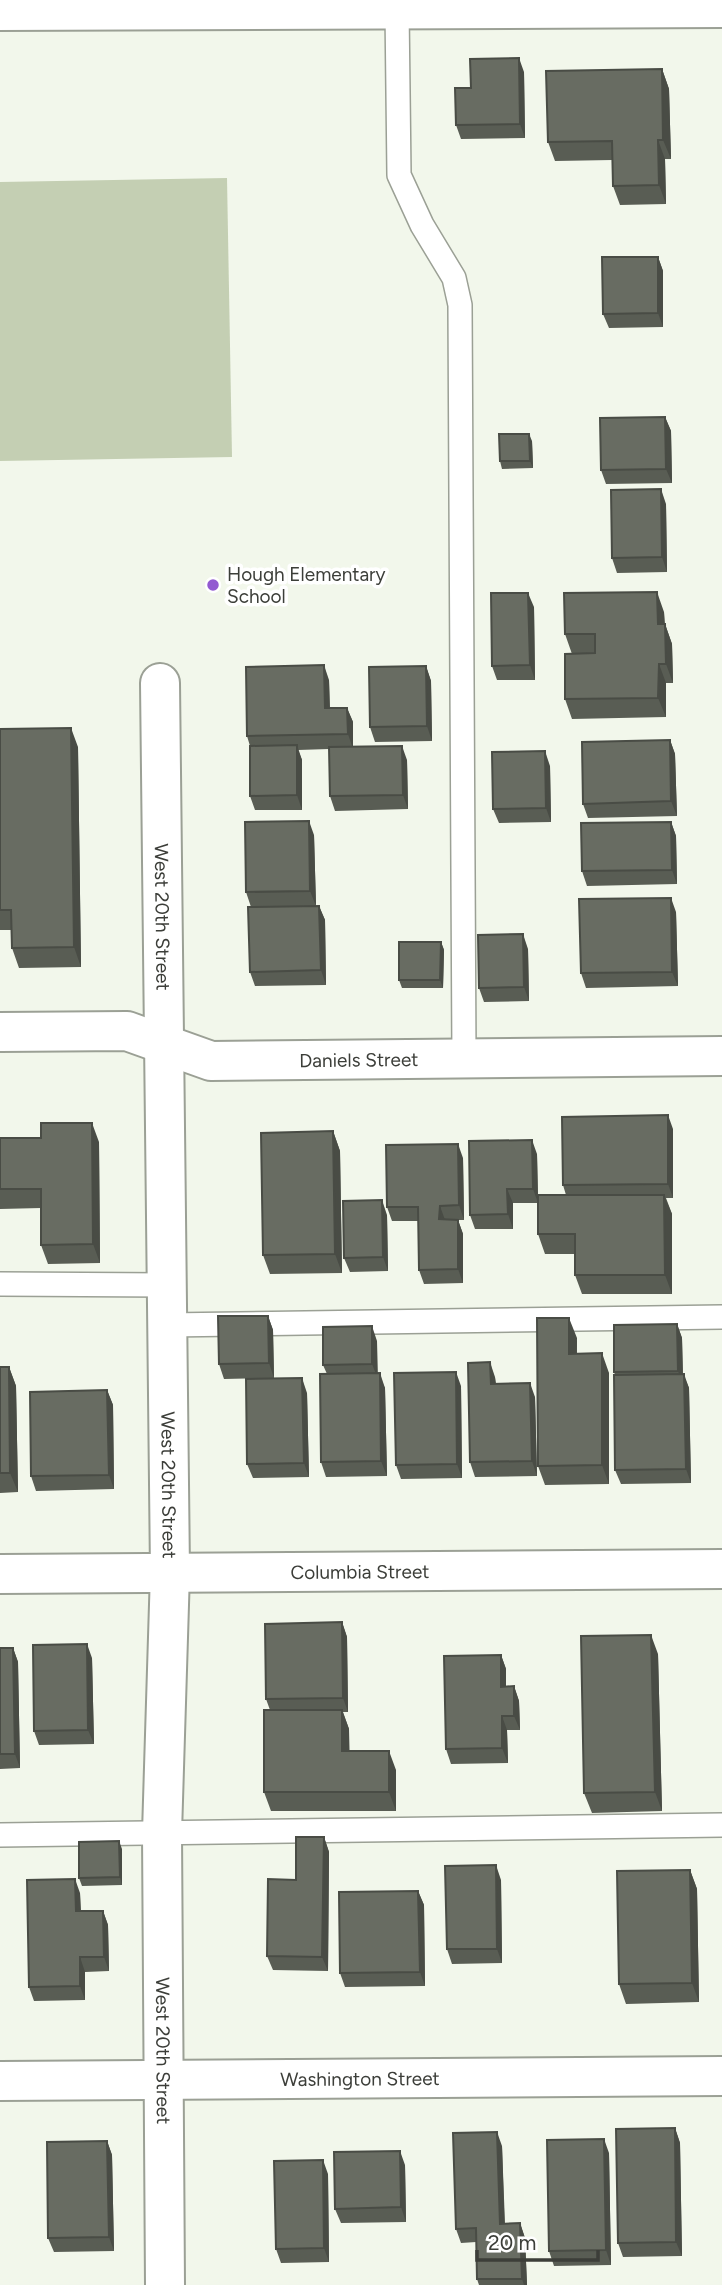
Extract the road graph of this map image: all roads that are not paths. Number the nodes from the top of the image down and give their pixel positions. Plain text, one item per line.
1 (170, 6) edge
2 (722, 8) edge
3 (397, 9) junction
4 (0, 11) edge
5 (160, 683) dead end
6 (0, 1032) edge
7 (165, 1044) junction
8 (722, 1056) edge
9 (464, 1059) junction
10 (0, 1284) edge
11 (167, 1285) junction
12 (722, 1317) edge
13 (167, 1325) junction
14 (722, 1569) edge
15 (170, 1572) junction
16 (0, 1574) edge
17 (722, 1825) edge
18 (162, 1833) junction
19 (0, 1835) edge
20 (722, 2076) edge
21 (164, 2079) junction
22 (0, 2081) edge
23 (165, 2285) edge

1 - 3 street
1 - 4 street
2 - 3 street
3 - 9 lane
5 - 7 street, West 20th Street
6 - 7 street, Daniels Street
7 - 9 street, Daniels Street
7 - 11 street, West 20th Street
8 - 9 street, Daniels Street
10 - 11 lane
11 - 13 street, West 20th Street
12 - 13 lane
13 - 15 street, West 20th Street
14 - 15 street, Columbia Street
15 - 16 street, Columbia Street
15 - 18 street, West 20th Street
17 - 18 lane
18 - 19 lane
18 - 21 street, West 20th Street
20 - 21 street, Washington Street
21 - 22 street, Washington Street
21 - 23 street, West 20th Street

